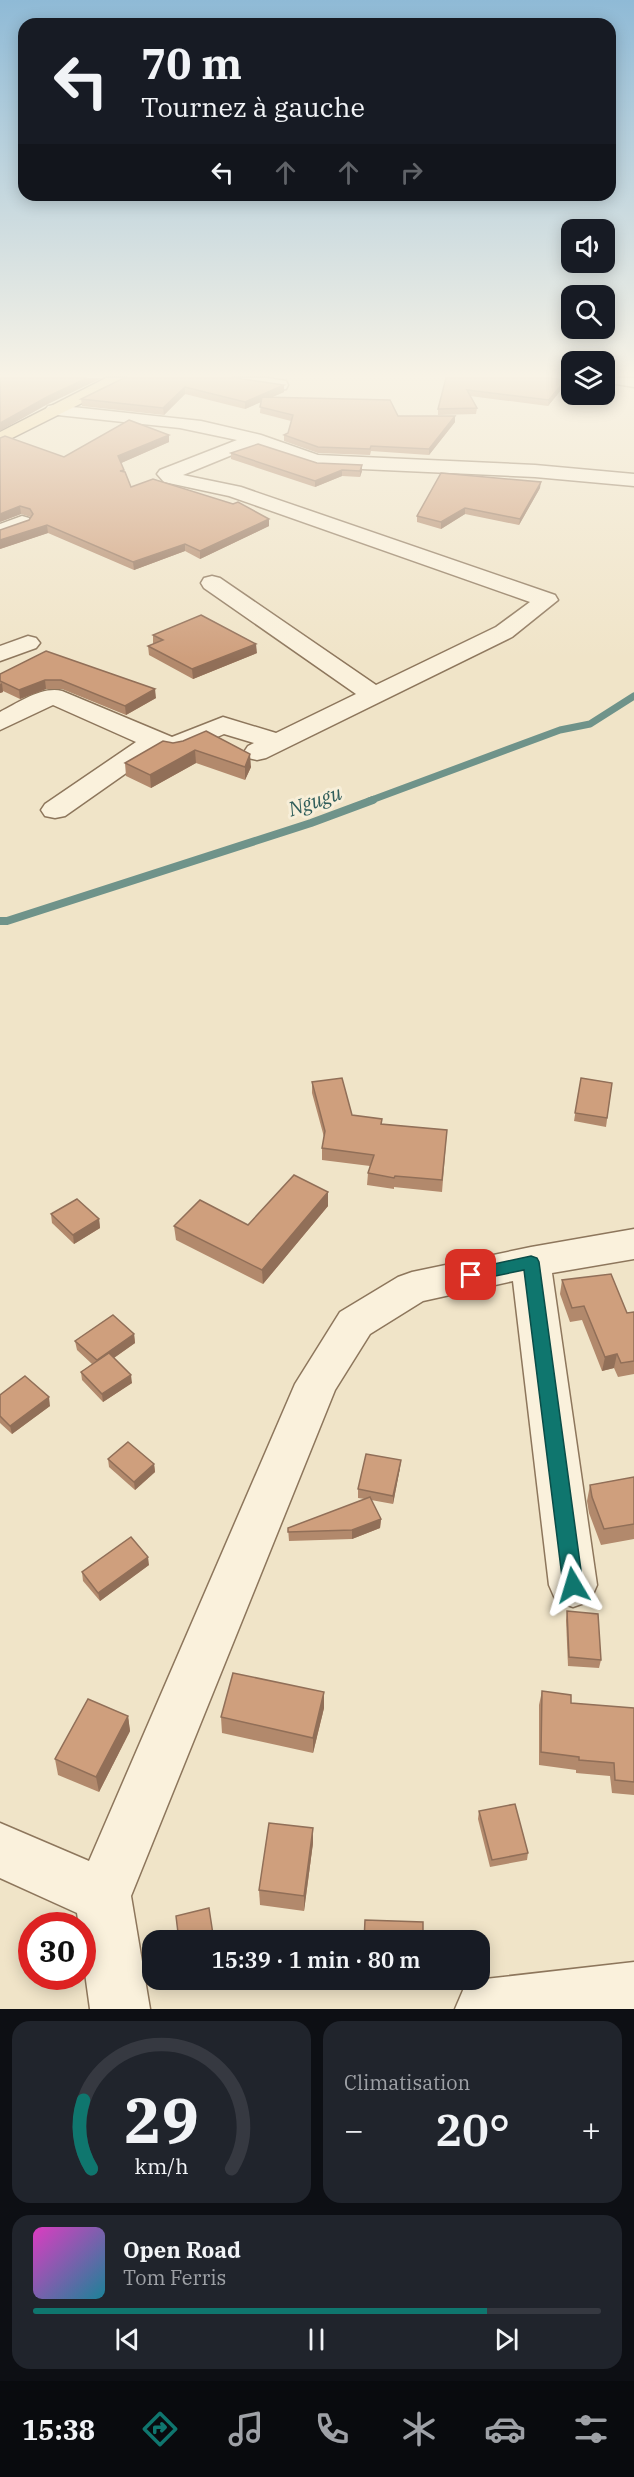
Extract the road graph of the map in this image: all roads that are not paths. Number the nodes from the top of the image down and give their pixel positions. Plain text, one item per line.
1 (173, 472) edge
2 (543, 472) edge
3 (634, 480) edge
4 (22, 522) edge
5 (0, 531) edge
6 (212, 583) dead end
7 (28, 643) dead end
8 (0, 654) edge
9 (374, 695) junction
10 (0, 722) edge
11 (155, 741) junction
12 (55, 810) dead end
13 (634, 1244) edge
14 (531, 1262) junction
15 (573, 1585) dead end
16 (0, 1850) edge
17 (103, 1896) junction
18 (634, 1990) edge
19 (120, 2009) edge
20 (485, 2009) edge

1 - 9 street
2 - 3 street
4 - 5 street
6 - 9 street
7 - 8 street
9 - 11 street
10 - 11 street
11 - 12 street
13 - 14 street
14 - 15 street
14 - 17 street
16 - 17 street
17 - 19 street
18 - 20 street

